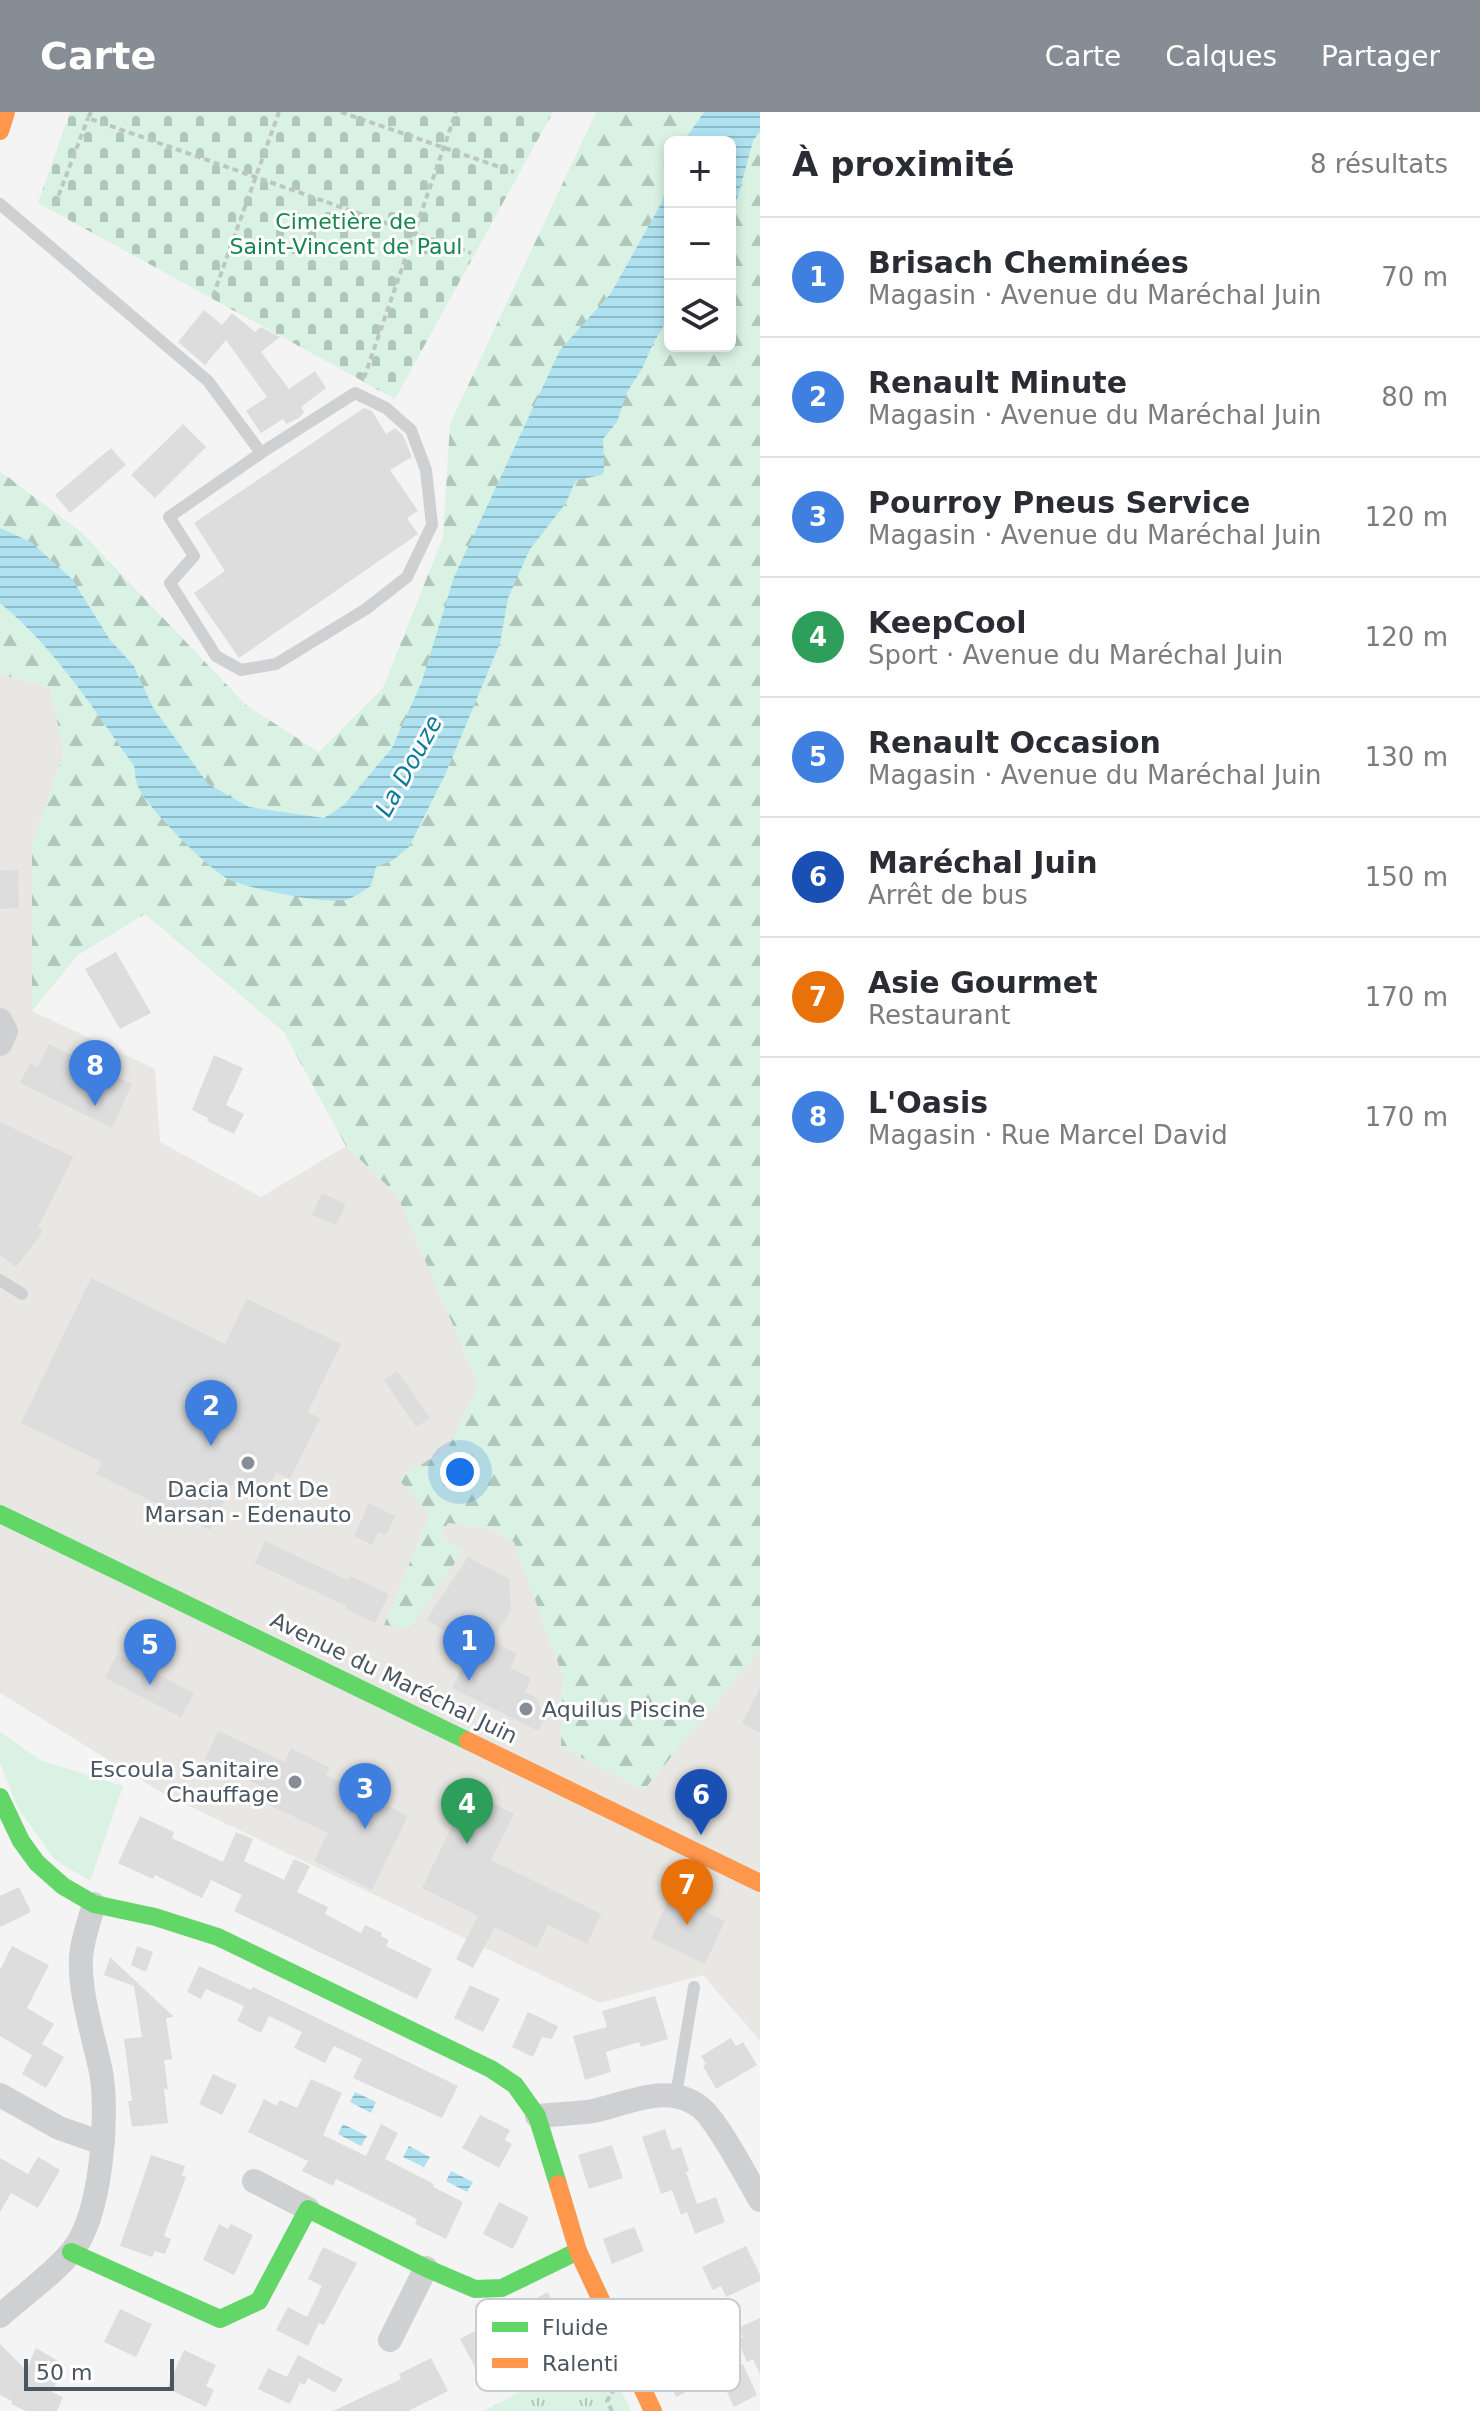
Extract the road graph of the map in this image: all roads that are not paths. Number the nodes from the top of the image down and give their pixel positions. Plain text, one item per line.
1 (6, 112) edge
2 (0, 131) edge
3 (0, 204) edge
4 (261, 453) junction
5 (0, 1020) edge
6 (0, 1044) edge
7 (0, 1280) edge
8 (22, 1294) dead end
9 (1, 1521) edge
10 (53, 1540) joint
11 (0, 1797) edge
12 (760, 1883) edge
13 (94, 1904) junction
14 (694, 1987) dead end
15 (0, 2095) edge
16 (676, 2095) junction
17 (537, 2116) junction
18 (102, 2143) junction
19 (254, 2181) dead end
20 (760, 2200) edge
21 (308, 2209) junction
22 (578, 2251) junction
23 (71, 2252) junction
24 (426, 2268) junction
25 (600, 2299) edge
26 (0, 2316) edge
27 (390, 2340) dead end
28 (644, 2391) edge
29 (653, 2411) edge

1 - 2 street
3 - 4 lane
4 - 4 lane
5 - 6 street
7 - 8 lane
9 - 10 street
10 - 12 street, Avenue du Maréchal Juin
11 - 13 street
13 - 17 street
13 - 18 street
14 - 16 lane
15 - 18 street
16 - 17 street
16 - 20 street
17 - 22 street
18 - 23 street
19 - 21 street
21 - 23 street
21 - 24 street
22 - 24 street
22 - 25 street
23 - 26 street
24 - 27 street
28 - 29 street

